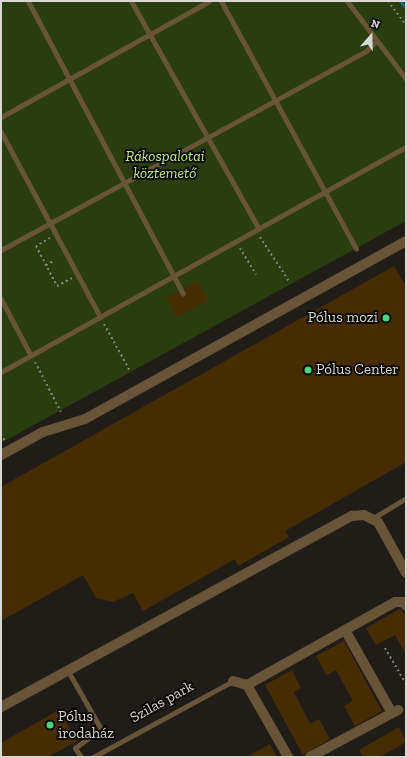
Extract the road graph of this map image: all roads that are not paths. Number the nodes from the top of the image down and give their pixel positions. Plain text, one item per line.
1 (28, 1) edge
2 (131, 1) edge
3 (209, 1) edge
4 (221, 1) edge
5 (347, 1) edge
6 (150, 34) junction
7 (376, 40) junction
8 (406, 79) edge
9 (69, 82) junction
10 (275, 101) junction
11 (1, 117) edge
12 (1, 132) edge
13 (210, 137) junction
14 (406, 147) edge
15 (125, 183) junction
16 (325, 192) junction
17 (50, 224) junction
18 (257, 230) junction
19 (406, 241) edge
20 (356, 249) dead end
21 (1, 250) edge
22 (174, 276) junction
23 (183, 294) dead end
24 (1, 299) edge
25 (100, 317) junction
26 (31, 356) junction
27 (1, 372) edge
28 (1, 455) edge
29 (406, 498) edge
30 (373, 518) junction
31 (406, 573) edge
32 (406, 606) edge
33 (344, 630) junction
34 (68, 671) junction
35 (233, 681) joint
36 (246, 685) junction
37 (1, 707) edge
38 (81, 757) edge
39 (93, 757) edge
40 (288, 757) edge
41 (310, 757) edge

1 - 9 lane
2 - 6 lane
3 - 6 lane
4 - 10 lane
5 - 7 lane
6 - 9 lane
6 - 13 lane
7 - 8 lane
7 - 10 lane
9 - 11 lane
9 - 15 lane
10 - 13 lane
10 - 16 lane
12 - 17 lane
13 - 15 lane
13 - 18 lane
14 - 16 lane
15 - 17 lane
15 - 22 lane
16 - 18 lane
16 - 20 lane
17 - 21 lane
17 - 25 lane
18 - 22 lane
19 - 28 street
22 - 23 lane
22 - 25 lane
24 - 26 lane
25 - 26 lane
26 - 27 lane
29 - 30 lane
30 - 31 street
30 - 34 street
32 - 33 street
33 - 36 street
33 - 41 street
34 - 37 street
34 - 38 lane
35 - 36 street, Szilas park
35 - 39 lane, Szilas park
36 - 40 street

